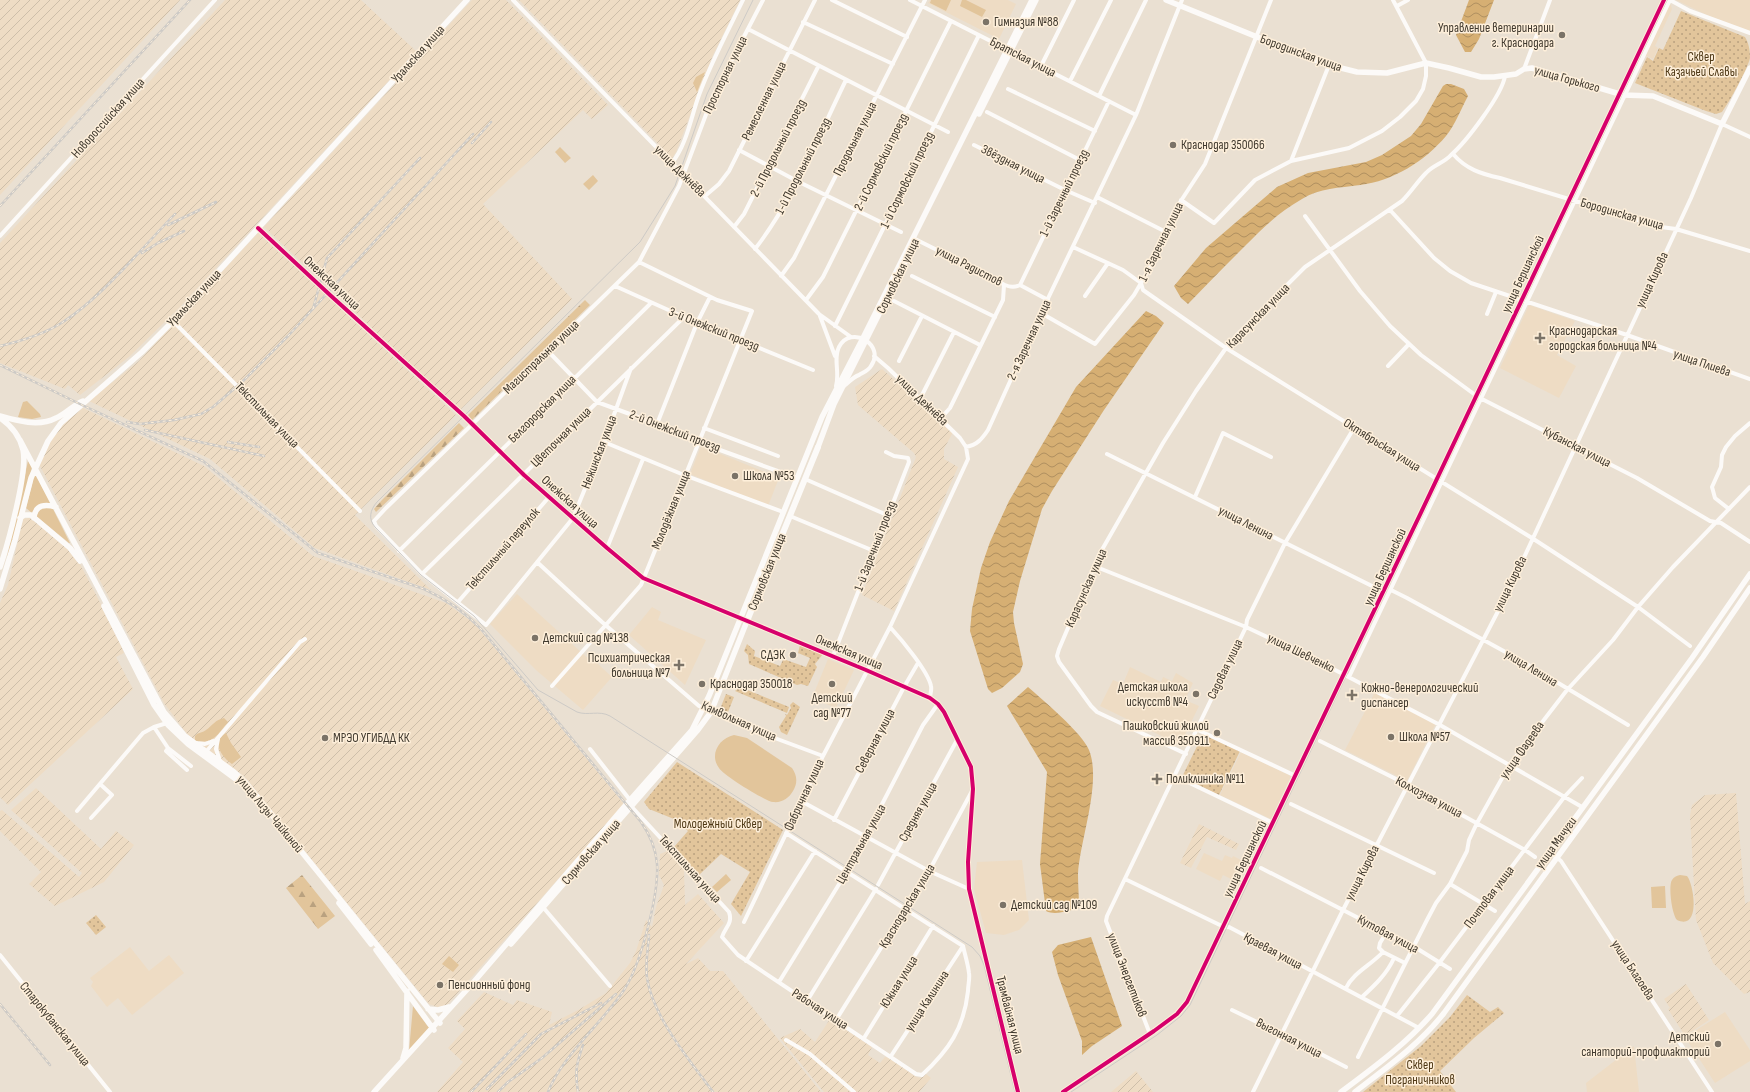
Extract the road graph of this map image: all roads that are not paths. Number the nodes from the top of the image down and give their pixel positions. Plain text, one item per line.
1 (215, 0) edge
2 (467, 0) edge
3 (513, 0) edge
4 (743, 0) edge
5 (763, 0) edge
6 (815, 0) edge
7 (832, 0) edge
8 (910, 0) edge
9 (925, 0) edge
10 (1032, 0) edge
11 (1036, 0) edge
12 (1074, 0) edge
13 (1111, 0) edge
14 (1146, 0) edge
15 (1166, 0) edge
16 (1182, 0) edge
17 (1271, 0) edge
18 (1393, 0) edge
19 (1408, 0) edge
20 (1550, 0) edge
21 (1664, 0) edge
22 (1670, 0) edge
23 (922, 6) junction
24 (1397, 6) junction
25 (1180, 7) junction
26 (951, 21) junction
27 (803, 22) junction
28 (748, 29) junction
29 (1750, 34) edge
30 (979, 35) junction
31 (907, 36) junction
32 (1256, 37) junction
33 (1009, 50) junction
34 (788, 51) junction
35 (1426, 63) junction
36 (893, 64) junction
37 (1329, 65) junction
38 (818, 66) junction
39 (1040, 66) junction
40 (1750, 68) edge
41 (1524, 69) junction
42 (1505, 76) junction
43 (846, 80) junction
44 (1070, 81) junction
45 (1008, 89) dead end
46 (877, 95) junction
47 (1622, 95) junction
48 (1099, 96) junction
49 (1108, 101) junction
50 (906, 110) junction
51 (987, 112) dead end
52 (1136, 115) junction
53 (1722, 124) junction
54 (934, 125) junction
55 (1094, 131) junction
56 (948, 132) dead end
57 (1750, 137) edge
58 (974, 145) dead end
59 (739, 150) junction
60 (1453, 154) junction
61 (1080, 160) junction
62 (1291, 161) junction
63 (672, 163) junction
64 (769, 165) junction
65 (683, 174) junction
66 (797, 181) junction
67 (1065, 190) junction
68 (705, 196) junction
69 (826, 196) junction
70 (1097, 197) junction
71 (1570, 199) junction
72 (1181, 200) junction
73 (1575, 200) junction
74 (1095, 203) junction
75 (857, 210) junction
76 (1390, 210) junction
77 (1305, 216) dead end
78 (885, 224) junction
79 (734, 227) junction
80 (258, 228) junction
81 (1676, 229) junction
82 (901, 232) dead end
83 (1166, 232) junction
84 (0, 236) edge
85 (915, 239) junction
86 (1073, 247) junction
87 (755, 249) junction
88 (1330, 249) junction
89 (1750, 251) edge
90 (639, 262) junction
91 (1108, 263) junction
92 (781, 276) junction
93 (912, 276) dead end
94 (1141, 284) junction
95 (1020, 285) junction
96 (615, 286) junction
97 (1004, 286) junction
98 (1496, 292) junction
99 (1085, 296) dead end
100 (710, 297) junction
101 (1522, 299) junction
102 (806, 300) junction
103 (1048, 300) junction
104 (894, 301) dead end
105 (1528, 301) junction
106 (651, 303) junction
107 (1041, 313) junction
108 (818, 314) junction
109 (1488, 314) dead end
110 (922, 316) junction
111 (684, 317) junction
112 (996, 317) junction
113 (173, 321) junction
114 (697, 322) junction
115 (835, 326) junction
116 (954, 332) junction
117 (1627, 335) junction
118 (851, 337) junction
119 (865, 339) junction
120 (741, 340) junction
121 (1409, 344) junction
122 (980, 345) junction
123 (1226, 348) junction
124 (547, 350) junction
125 (874, 356) junction
126 (899, 361) dead end
127 (837, 362) junction
128 (1388, 366) dead end
129 (631, 368) junction
130 (813, 370) dead end
131 (848, 373) junction
132 (859, 374) junction
133 (574, 377) junction
134 (111, 378) junction
135 (1750, 379) edge
136 (842, 388) junction
137 (1476, 396) junction
138 (920, 399) junction
139 (1482, 399) junction
140 (830, 401) junction
141 (597, 402) junction
142 (616, 409) junction
143 (827, 413) junction
144 (2, 417) edge
145 (941, 418) junction
146 (48, 421) junction
147 (1750, 423) edge
148 (472, 424) junction
149 (657, 424) junction
150 (704, 428) junction
151 (1354, 428) junction
152 (56, 429) junction
153 (20, 440) junction
154 (604, 442) junction
155 (698, 442) junction
156 (1575, 446) junction
157 (818, 447) joint
158 (966, 447) junction
159 (500, 451) junction
160 (886, 452) dead end
161 (1107, 454) dead end
162 (778, 456) dead end
163 (1271, 457) dead end
164 (644, 459) junction
165 (35, 466) junction
166 (1146, 474) junction
167 (524, 475) junction
168 (684, 475) junction
169 (797, 478) junction
170 (1437, 479) junction
171 (805, 480) junction
172 (1442, 483) junction
173 (1750, 487) edge
174 (549, 497) junction
175 (1195, 497) junction
176 (56, 507) junction
177 (1728, 509) junction
178 (360, 511) dead end
179 (783, 512) junction
180 (887, 515) junction
181 (790, 516) junction
182 (20, 518) junction
183 (34, 518) junction
184 (573, 518) junction
185 (1716, 522) junction
186 (1532, 538) junction
187 (1750, 542) edge
188 (1285, 543) junction
189 (606, 548) junction
190 (399, 551) junction
191 (874, 551) junction
192 (11, 555) junction
193 (81, 560) junction
194 (537, 562) junction
195 (0, 566) edge
196 (1094, 566) junction
197 (422, 574) junction
198 (1750, 574) edge
199 (643, 578) junction
200 (1750, 588) edge
201 (0, 589) edge
202 (1386, 589) junction
203 (1390, 590) junction
204 (458, 602) junction
205 (1638, 607) junction
206 (740, 619) junction
207 (747, 621) junction
208 (605, 624) junction
209 (890, 627) junction
210 (1246, 627) junction
211 (305, 639) dead end
212 (1483, 640) junction
213 (1690, 646) dead end
214 (833, 656) junction
215 (918, 663) junction
216 (866, 670) junction
217 (1344, 675) junction
218 (1349, 677) junction
219 (552, 686) dead end
220 (904, 687) junction
221 (1567, 690) junction
222 (930, 698) junction
223 (938, 704) junction
224 (704, 709) junction
225 (711, 712) junction
226 (166, 723) junction
227 (1440, 725) junction
228 (1628, 725) dead end
229 (154, 727) junction
230 (1196, 729) junction
231 (219, 735) junction
232 (191, 740) junction
233 (958, 740) junction
234 (1320, 741) dead end
235 (168, 748) junction
236 (590, 748) dead end
237 (205, 753) junction
238 (1186, 754) junction
239 (823, 756) junction
240 (220, 761) junction
241 (1510, 764) junction
242 (191, 766) dead end
243 (187, 770) dead end
244 (1608, 772) junction
245 (1175, 776) junction
246 (1296, 776) junction
247 (1616, 776) junction
248 (1582, 778) dead end
249 (100, 784) junction
250 (1408, 785) junction
251 (973, 789) junction
252 (1565, 796) junction
253 (801, 801) junction
254 (630, 803) junction
255 (1291, 804) dead end
256 (1582, 807) junction
257 (77, 811) dead end
258 (91, 818) dead end
259 (834, 820) junction
260 (1273, 823) junction
261 (1477, 823) junction
262 (786, 833) junction
263 (866, 837) junction
264 (1376, 845) junction
265 (1525, 850) junction
266 (815, 851) junction
267 (1550, 852) junction
268 (895, 853) junction
269 (1535, 857) dead end
270 (1558, 857) junction
271 (1261, 868) dead end
272 (847, 871) junction
273 (929, 871) junction
274 (1434, 873) dead end
275 (1125, 879) junction
276 (323, 881) junction
277 (1450, 884) junction
278 (877, 887) junction
279 (969, 889) junction
280 (1484, 903) junction
281 (542, 906) junction
282 (906, 909) junction
283 (1343, 910) junction
284 (1495, 911) dead end
285 (1107, 916) joint
286 (744, 922) dead end
287 (933, 926) junction
288 (1224, 927) junction
289 (1386, 933) junction
290 (722, 937) joint
291 (963, 946) junction
292 (1413, 946) junction
293 (1383, 952) junction
294 (0, 956) edge
295 (384, 956) junction
296 (1394, 958) junction
297 (746, 961) junction
298 (1440, 962) junction
299 (1405, 963) junction
300 (1450, 970) dead end
301 (1312, 971) junction
302 (779, 982) junction
303 (610, 986) dead end
304 (1346, 988) junction
305 (406, 991) junction
306 (1362, 997) junction
307 (807, 1001) junction
308 (451, 1006) junction
309 (1382, 1008) junction
310 (428, 1009) junction
311 (1232, 1010) dead end
312 (1397, 1016) junction
313 (836, 1020) junction
314 (439, 1022) junction
315 (433, 1028) junction
316 (1419, 1028) junction
317 (1150, 1034) junction
318 (1282, 1034) junction
319 (864, 1038) junction
320 (786, 1040) dead end
321 (891, 1056) junction
322 (1358, 1057) dead end
323 (403, 1060) junction
324 (1346, 1068) dead end
325 (110, 1092) edge
326 (374, 1092) edge
327 (378, 1092) edge
328 (854, 1092) edge
329 (1018, 1092) edge
330 (1063, 1092) edge
331 (1253, 1092) edge
332 (1341, 1092) edge
333 (1355, 1092) edge
334 (1712, 1092) edge

1 - 84 street, Новороссийская улица
2 - 80 main road, Уральская улица
3 - 63 street, улица Дежнёва
4 - 63 street, Просторная улица
5 - 28 street, Просторная улица
6 - 27 street, Ремесленная улица
7 - 31 street
8 - 23 street, Братская улица
9 - 23 street, Продольная улица
10 - 33 main road, Сормовская улица
11 - 33 main road, Сормовская улица
12 - 39 street
13 - 44 street
14 - 48 street
15 - 25 main road, Бородинская улица
16 - 25 street, 2-я Заречная улица
17 - 32 street, 1-я Заречная улица
18 - 24 street
19 - 24 street
20 - 41 street
21 - 47 street, улица Бершанской
22 - 29 street
22 - 47 street, улица Бершанской
23 - 26 street, Братская улица
23 - 31 street, Продольная улица
24 - 35 street
25 - 32 main road, Бородинская улица
25 - 52 street, 2-я Заречная улица
26 - 30 street, Братская улица
26 - 50 street, 2-й Сормовский проезд
27 - 34 street, Ремесленная улица
27 - 36 street
28 - 34 street
28 - 65 street, Просторная улица
30 - 33 street, Братская улица
30 - 54 street, 1-й Сормовский проезд
31 - 36 street, Продольная улица
32 - 37 main road, Бородинская улица
32 - 72 street, 1-я Заречная улица
33 - 39 street, Братская улица
33 - 85 main road, Сормовская улица
34 - 38 street
34 - 59 street, Ремесленная улица
35 - 37 main road, Бородинская улица
35 - 42 main road, улица Горького
35 - 62 street
36 - 46 street, Продольная улица
37 - 62 street
38 - 43 street
38 - 64 street, 2-й Продольный проезд
39 - 44 street, Братская улица
40 - 53 main road, улица Кирова
41 - 42 main road, улица Горького
41 - 47 main road, улица Горького
42 - 60 street, Карасунская улица
43 - 46 street
43 - 66 street, 1-й Продольный проезд
44 - 48 street, Братская улица
45 - 55 street
46 - 50 street
46 - 69 street, Продольная улица
47 - 53 main road, улица Горького
47 - 71 street, улица Бершанской
47 - 73 street, улица Бершанской
48 - 49 street, Братская улица
49 - 52 street, Братская улица
49 - 55 street, 1-й Заречный проезд
50 - 54 street
50 - 75 street, 2-й Сормовский проезд
51 - 61 street
52 - 70 street, 2-я Заречная улица
53 - 57 street, улица Горького
53 - 81 street, улица Кирова
54 - 56 street
54 - 78 street, 1-й Сормовский проезд
55 - 61 street, 1-й Заречный проезд
58 - 67 street, Звёздная улица
59 - 64 street
59 - 68 street, Ремесленная улица
60 - 71 street, Бородинская улица
60 - 76 street, Карасунская улица
61 - 67 street, 1-й Заречный проезд
62 - 72 street
63 - 65 street, улица Дежнёва
64 - 66 street
64 - 79 street, 2-й Продольный проезд
65 - 68 street, улица Дежнёва
65 - 90 street, Магистральная улица
66 - 69 street
66 - 87 street, 1-й Продольный проезд
67 - 74 street, Звёздная улица
67 - 95 street, 1-й Заречный проезд
68 - 79 street, улица Дежнёва
69 - 75 street
69 - 92 street, Продольная улица
70 - 74 street, 2-я Заречная улица
70 - 83 street
71 - 73 street, Бородинская улица
71 - 101 street, улица Бершанской
72 - 83 street, 1-я Заречная улица
73 - 81 street, Бородинская улица
73 - 105 street, улица Бершанской
74 - 86 street, 2-я Заречная улица
75 - 78 street
75 - 102 street, 2-й Сормовский проезд
76 - 88 street, Карасунская улица
76 - 98 street, улица Плиева
77 - 88 street, Кубанская улица
78 - 82 street
78 - 115 street, 1-й Сормовский проезд
79 - 87 street, улица Дежнёва
80 - 113 main road, Уральская улица
80 - 148 street, Онежская улица
81 - 89 street, Бородинская улица
81 - 117 street, улица Кирова
83 - 94 street, 1-я Заречная улица
85 - 97 street, улица Радистов
85 - 119 main road, Сормовская улица
86 - 91 street, Октябрьская улица
86 - 103 street, 2-я Заречная улица
87 - 92 street, улица Дежнёва
88 - 121 street, Кубанская улица
88 - 123 street, Карасунская улица
90 - 96 street, Магистральная улица
90 - 100 street
91 - 94 street, Октябрьская улица
91 - 99 street
92 - 102 street, улица Дежнёва
93 - 112 street
94 - 107 street, 1-я Заречная улица
94 - 123 street, Октябрьская улица
95 - 97 street, улица Радистов
95 - 103 street, улица Радистов
96 - 106 street, 3-й Онежский проезд
96 - 124 street, Магистральная улица
97 - 112 street
98 - 101 street, улица Плиева
98 - 109 street
100 - 114 street
100 - 120 street, Молодёжная улица
101 - 105 street, улица Плиева
101 - 137 street, улица Бершанской
102 - 108 street, улица Дежнёва
103 - 107 street, 2-я Заречная улица
104 - 110 street
105 - 117 street, улица Плиева
105 - 139 street, улица Бершанской
106 - 111 street, 3-й Онежский проезд
106 - 133 street, Белгородская улица
107 - 158 street, 2-я Заречная улица
108 - 115 street, улица Дежнёва
108 - 127 street
110 - 116 street
110 - 126 street
111 - 114 street, 3-й Онежский проезд
111 - 129 street, Цветочная улица
112 - 122 street
113 - 134 main road, Уральская улица
113 - 178 street, Текстильная улица
114 - 120 street, 3-й Онежский проезд
114 - 149 street
115 - 118 street, улица Дежнёва
116 - 122 street
116 - 138 street
117 - 135 street, улица Плиева
117 - 156 street, улица Кирова
118 - 119 street
118 - 127 street
119 - 125 street
119 - 131 main road, Сормовская улица
120 - 130 street, 3-й Онежский проезд
120 - 150 street, Молодёжная улица
121 - 128 street
121 - 137 street, Кубанская улица
122 - 145 street
123 - 151 street, Октябрьская улица
123 - 166 street, Карасунская улица
124 - 133 street, 2-й Онежский проезд
124 - 148 street, Магистральная улица
125 - 132 street
125 - 138 street, улица Дежнёва
127 - 131 street
127 - 140 street
129 - 141 street, Цветочная улица
129 - 142 street, Нежинская улица
131 - 132 street
131 - 136 main road, Сормовская улица
131 - 140 main road, Сормовская улица
132 - 136 street
133 - 141 street, 2-й Онежский проезд
133 - 159 street, Белгородская улица
134 - 146 main road, Уральская улица
134 - 152 main road, Уральская улица
136 - 143 main road, Сормовская улица
137 - 139 street, Кубанская улица
137 - 170 street, улица Бершанской
138 - 145 street, улица Дежнёва
139 - 156 street, Кубанская улица
139 - 172 street, улица Бершанской
140 - 143 main road, Сормовская улица
141 - 142 street, 2-й Онежский проезд
141 - 167 street, Цветочная улица
142 - 149 street, 2-й Онежский проезд
142 - 154 street, Нежинская улица
143 - 157 main road, Сормовская улица
143 - 169 main road, Сормовская улица
144 - 146 main road
144 - 153 main road
145 - 158 street, улица Дежнёва
146 - 152 main road
147 - 177 street
148 - 159 street, Онежская улица
148 - 190 street, Магистральная улица
149 - 155 street, 2-й Онежский проезд
150 - 155 street, Молодёжная улица
150 - 162 street, 2-й Онежский проезд
151 - 170 street, Октябрьская улица
151 - 188 street, Садовая улица
152 - 165 main road, Уральская улица
153 - 165 main road
153 - 195 main road
154 - 164 street
154 - 184 street, Нежинская улица
155 - 168 street, Молодёжная улица
155 - 169 street, 2-й Онежский проезд
156 - 185 street, Кубанская улица
156 - 186 street, улица Кирова
157 - 171 highway, Сормовская улица
158 - 209 street
159 - 167 street, Онежская улица
159 - 190 street, Белгородская улица
160 - 180 street, 1-й Заречный проезд
161 - 166 street, улица Ленина
163 - 175 street
164 - 168 street
164 - 189 street
165 - 176 main road
165 - 182 main road
166 - 175 street, улица Ленина
166 - 196 street, Карасунская улица
167 - 174 street, Онежская улица
167 - 197 street, Цветочная улица
168 - 179 street
168 - 199 street, Молодёжная улица
169 - 179 main road, Сормовская улица
170 - 172 street, Октябрьская улица
170 - 202 street, улица Бершанской
171 - 180 street
171 - 181 highway, Сормовская улица
172 - 186 street, Октябрьская улица
172 - 203 street, улица Бершанской
173 - 177 street, улица Фадеева
174 - 184 street, Онежская улица
174 - 204 street, Текстильный переулок
175 - 188 street, улица Ленина
176 - 183 main road
176 - 193 main road
177 - 185 street, улица Фадеева
179 - 206 main road, Сормовская улица
180 - 191 street, 1-й Заречный проезд
181 - 191 street
181 - 207 highway, Сормовская улица
182 - 183 main road
182 - 192 main road
183 - 193 main road
184 - 189 street, Онежская улица
184 - 194 street, Нежинская улица
185 - 187 street, Кубанская улица
185 - 205 street, улица Фадеева
186 - 205 street, Октябрьская улица
186 - 212 street, улица Кирова
188 - 202 street, улица Ленина
188 - 210 street, Садовая улица
189 - 199 street, Онежская улица
190 - 197 street
191 - 214 street, 1-й Заречный проезд
192 - 195 main road
192 - 201 main road
193 - 226 main road, улица Лизы Чайкиной
193 - 232 main road, улица Лизы Чайкиной
194 - 204 street, Нежинская улица
194 - 208 street, Камвольная улица
196 - 210 street, улица Шевченко
196 - 238 street, Карасунская улица
197 - 204 street
198 - 244 main road, улица Мачуги
199 - 206 street, Онежская улица
199 - 208 street, Молодёжная улица
200 - 247 main road, улица Мачуги
202 - 217 street, улица Бершанской
203 - 212 street, улица Ленина
203 - 218 street, улица Бершанской
205 - 213 street, Октябрьская улица
205 - 221 street, улица Фадеева
206 - 207 street, Онежская улица
206 - 224 main road, Сормовская улица
207 - 214 street, Онежская улица
207 - 225 main road, Сормовская улица
208 - 219 street, Молодёжная улица
208 - 224 street, Камвольная улица
209 - 215 street
209 - 216 street
210 - 217 street, улица Шевченко
210 - 230 street, Садовая улица
211 - 231 street
212 - 221 street, улица Ленина
212 - 227 street, улица Кирова
214 - 216 street, Онежская улица
215 - 220 street, Северная улица
215 - 222 street
216 - 220 street, Онежская улица
216 - 239 street, Фабричная улица
217 - 218 street, улица Шевченко
217 - 246 street, улица Бершанской
218 - 227 street, улица Шевченко
220 - 222 street, Онежская улица
220 - 259 street, Северная улица
221 - 228 street, улица Ленина
221 - 241 street, улица Фадеева
222 - 223 street, Онежская улица
223 - 233 street, Трамвайная улица
223 - 263 street, Центральная улица
224 - 225 street, Камвольная улица
224 - 254 main road, Сормовская улица
225 - 239 street, Камвольная улица
225 - 254 main road, Сормовская улица
226 - 229 street
226 - 237 main road, улица Лизы Чайкиной
227 - 241 street, улица Шевченко
227 - 250 street, улица Кирова
229 - 235 street
229 - 249 street
230 - 238 street, Садовая улица
230 - 246 street
231 - 232 street
231 - 237 street
231 - 240 street
232 - 237 main road, улица Лизы Чайкиной
233 - 251 street, Трамвайная улица
233 - 268 street, Средняя улица
234 - 250 street, Колхозная улица
235 - 242 street
235 - 243 street
236 - 254 street, Текстильная улица
237 - 240 main road, улица Лизы Чайкиной
237 - 276 main road, улица Лизы Чайкиной
238 - 245 street, Садовая улица
239 - 253 street, Фабричная улица
240 - 276 main road, улица Лизы Чайкиной
241 - 252 street, улица Шевченко
241 - 261 street, улица Фадеева
244 - 247 main road
244 - 256 main road, улица Мачуги
245 - 260 street
245 - 275 street, Садовая улица
246 - 260 street, улица Бершанской
247 - 270 main road, улица Мачуги
248 - 252 street, Почтовая улица
249 - 257 street
249 - 258 street
250 - 261 street, Колхозная улица
250 - 264 street, улица Кирова
251 - 273 street, Краснодарская улица
251 - 279 street, Трамвайная улица
252 - 256 street, улица Шевченко
252 - 265 street, Почтовая улица
253 - 259 street
253 - 262 street, Фабричная улица
254 - 281 main road, Сормовская улица
254 - 290 street, Текстильная улица
255 - 264 street
256 - 267 main road, улица Мачуги
259 - 263 street
260 - 288 street, улица Бершанской
261 - 265 street, Колхозная улица
261 - 277 street, улица Фадеева
262 - 266 street
262 - 286 street, Фабричная улица
263 - 268 street
263 - 272 street, Центральная улица
264 - 274 street
264 - 283 street, улица Кирова
265 - 269 street, Колхозная улица
265 - 280 street, Почтовая улица
266 - 272 street
266 - 297 street
267 - 270 street, улица Благоева
267 - 316 main road, улица Мачуги
268 - 273 street
268 - 278 street, Средняя улица
270 - 333 main road, улица Мачуги
270 - 334 street, улица Благоева
271 - 283 street, Кутовая улица
272 - 278 street
272 - 302 street, Центральная улица
273 - 279 street
273 - 282 street, Краснодарская улица
275 - 285 street, Садовая улица
275 - 288 street, Краевая улица
276 - 295 main road, улица Лизы Чайкиной
277 - 280 street
277 - 292 street, улица Фадеева
278 - 282 street
278 - 307 street, Средняя улица
279 - 329 street, Трамвайная улица
280 - 284 street
280 - 298 street, Почтовая улица
281 - 303 street
281 - 308 main road, Сормовская улица
281 - 314 main road, Сормовская улица
282 - 287 street
282 - 313 street, Краснодарская улица
283 - 289 street, Кутовая улица
283 - 301 street, улица Кирова
285 - 317 street, улица Энергетиков
287 - 291 street
287 - 319 street, Южная улица
288 - 301 street, Краевая улица
288 - 317 street, улица Бершанской
289 - 292 street, Кутовая улица
289 - 293 street
290 - 297 street, Рабочая улица
291 - 321 street, улица Калинина
291 - 321 street, Рабочая улица
292 - 298 street, Кутовая улица
292 - 299 street, улица Фадеева
293 - 296 street
293 - 304 street
294 - 325 street, Старокубанская улица
295 - 305 main road, улица Лизы Чайкиной
295 - 310 main road, улица Лизы Чайкиной
296 - 299 street
296 - 306 street
297 - 302 street, Рабочая улица
298 - 300 street, Кутовая улица
298 - 312 street, Почтовая улица
299 - 309 street, улица Фадеева
301 - 304 street, Краевая улица
301 - 318 street, улица Кирова
302 - 307 street, Рабочая улица
304 - 306 street, Краевая улица
305 - 315 main road, улица Лизы Чайкиной
305 - 323 main road
306 - 309 street, Краевая улица
307 - 313 street, Рабочая улица
308 - 310 main road
308 - 314 main road, Сормовская улица
309 - 312 street, Краевая улица
309 - 322 street, улица Фадеева
310 - 314 main road, улица Лизы Чайкиной
311 - 318 street, Выгонная улица
312 - 316 street, Краевая улица
313 - 319 street, Рабочая улица
314 - 315 main road, Сормовская улица
315 - 323 main road, Сормовская улица
315 - 327 main road, Сормовская улица
316 - 332 main road, улица Мачуги
317 - 330 street, улица Бершанской
318 - 324 street, Выгонная улица
318 - 331 street, улица Кирова
319 - 321 street, Рабочая улица
320 - 328 street
323 - 326 main road, Сормовская улица

